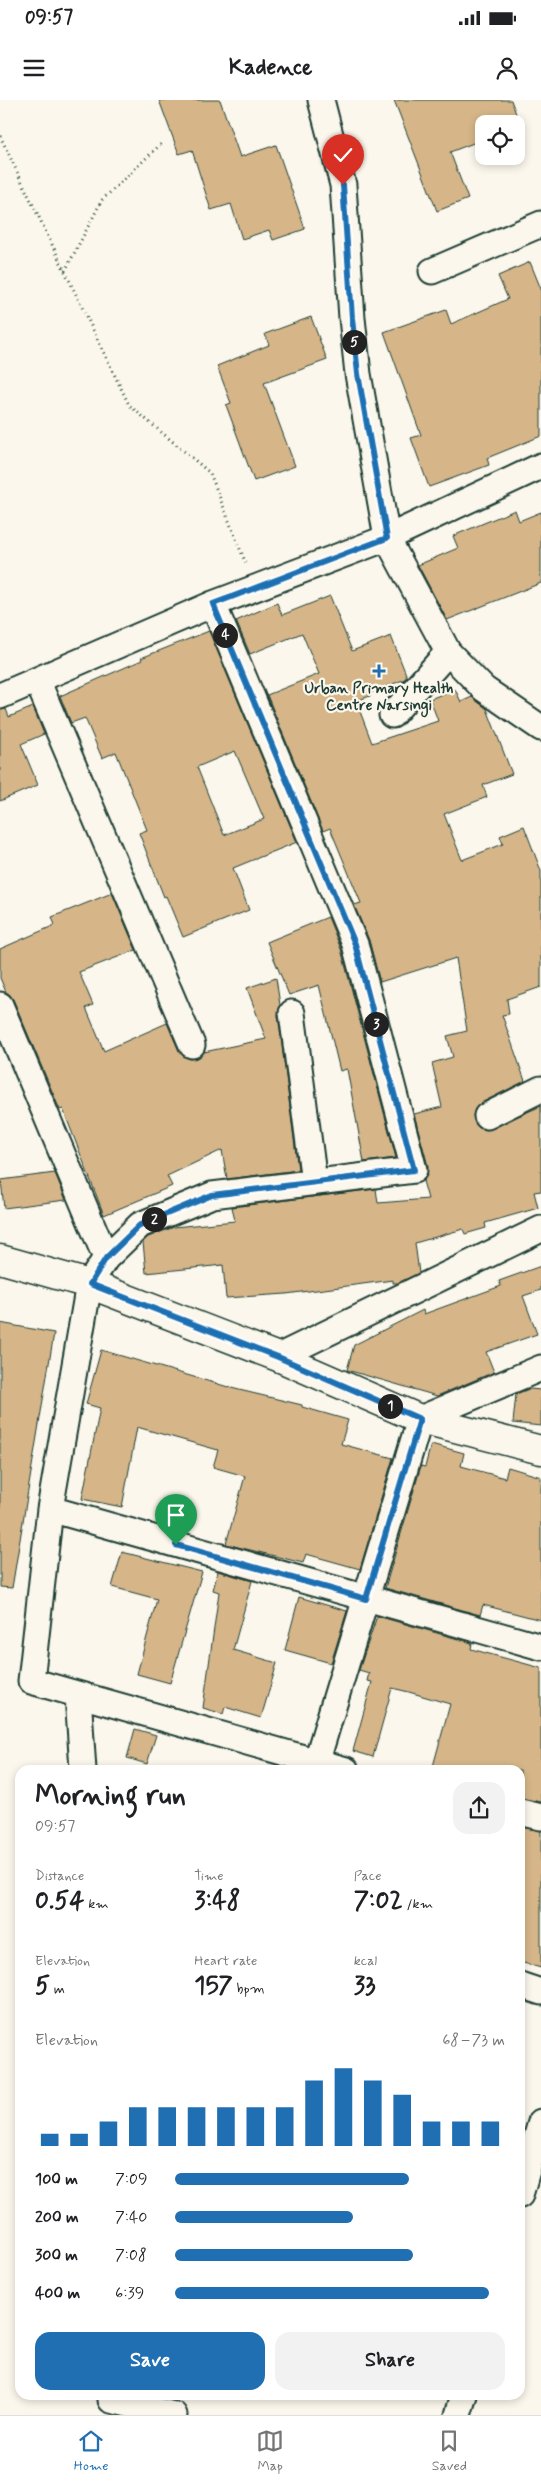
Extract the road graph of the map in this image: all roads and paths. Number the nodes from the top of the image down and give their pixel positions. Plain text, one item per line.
1 (321, 100) edge
2 (0, 136) edge
3 (161, 144) dead end
4 (541, 224) edge
5 (432, 271) dead end
6 (65, 272) junction
7 (541, 466) edge
8 (387, 538) junction
9 (256, 590) junction
10 (213, 604) junction
11 (448, 652) junction
12 (37, 680) junction
13 (0, 696) edge
14 (392, 715) dead end
15 (541, 728) edge
16 (0, 1005) edge
17 (292, 1013) dead end
18 (192, 1045) dead end
19 (541, 1089) edge
20 (487, 1116) dead end
21 (314, 1182) junction
22 (541, 1230) edge
23 (106, 1258) junction
24 (0, 1259) edge
25 (90, 1284) junction
26 (278, 1357) junction
27 (541, 1368) edge
28 (420, 1419) junction
29 (541, 1450) edge
30 (50, 1509) junction
31 (366, 1599) junction
32 (541, 1647) edge
33 (78, 1695) junction
34 (83, 1765) edge
35 (311, 1765) edge
36 (314, 1765) edge
37 (525, 1813) edge
38 (541, 1817) edge
39 (525, 1987) edge
40 (541, 1992) edge
41 (541, 2122) edge
42 (530, 2163) edge
43 (525, 2179) edge
44 (462, 2400) edge
45 (110, 2403) edge
46 (174, 2415) edge
47 (458, 2415) edge

1 - 8 street
2 - 6 path
3 - 6 path
4 - 5 street
6 - 9 path
7 - 8 street
8 - 9 street
8 - 11 street
9 - 10 street
10 - 12 street
10 - 21 street
11 - 14 street
11 - 15 street
12 - 13 street
12 - 18 street
16 - 23 street
17 - 21 street
19 - 20 street
21 - 23 street
22 - 26 street
23 - 25 street
24 - 25 street
25 - 26 street
25 - 30 street
26 - 28 street
27 - 28 street
28 - 29 street
28 - 31 street
30 - 31 street
30 - 33 street
31 - 32 street
31 - 36 street
33 - 34 street
33 - 35 street
37 - 38 street
39 - 40 street
41 - 42 street
42 - 43 street
44 - 47 street
45 - 46 street

